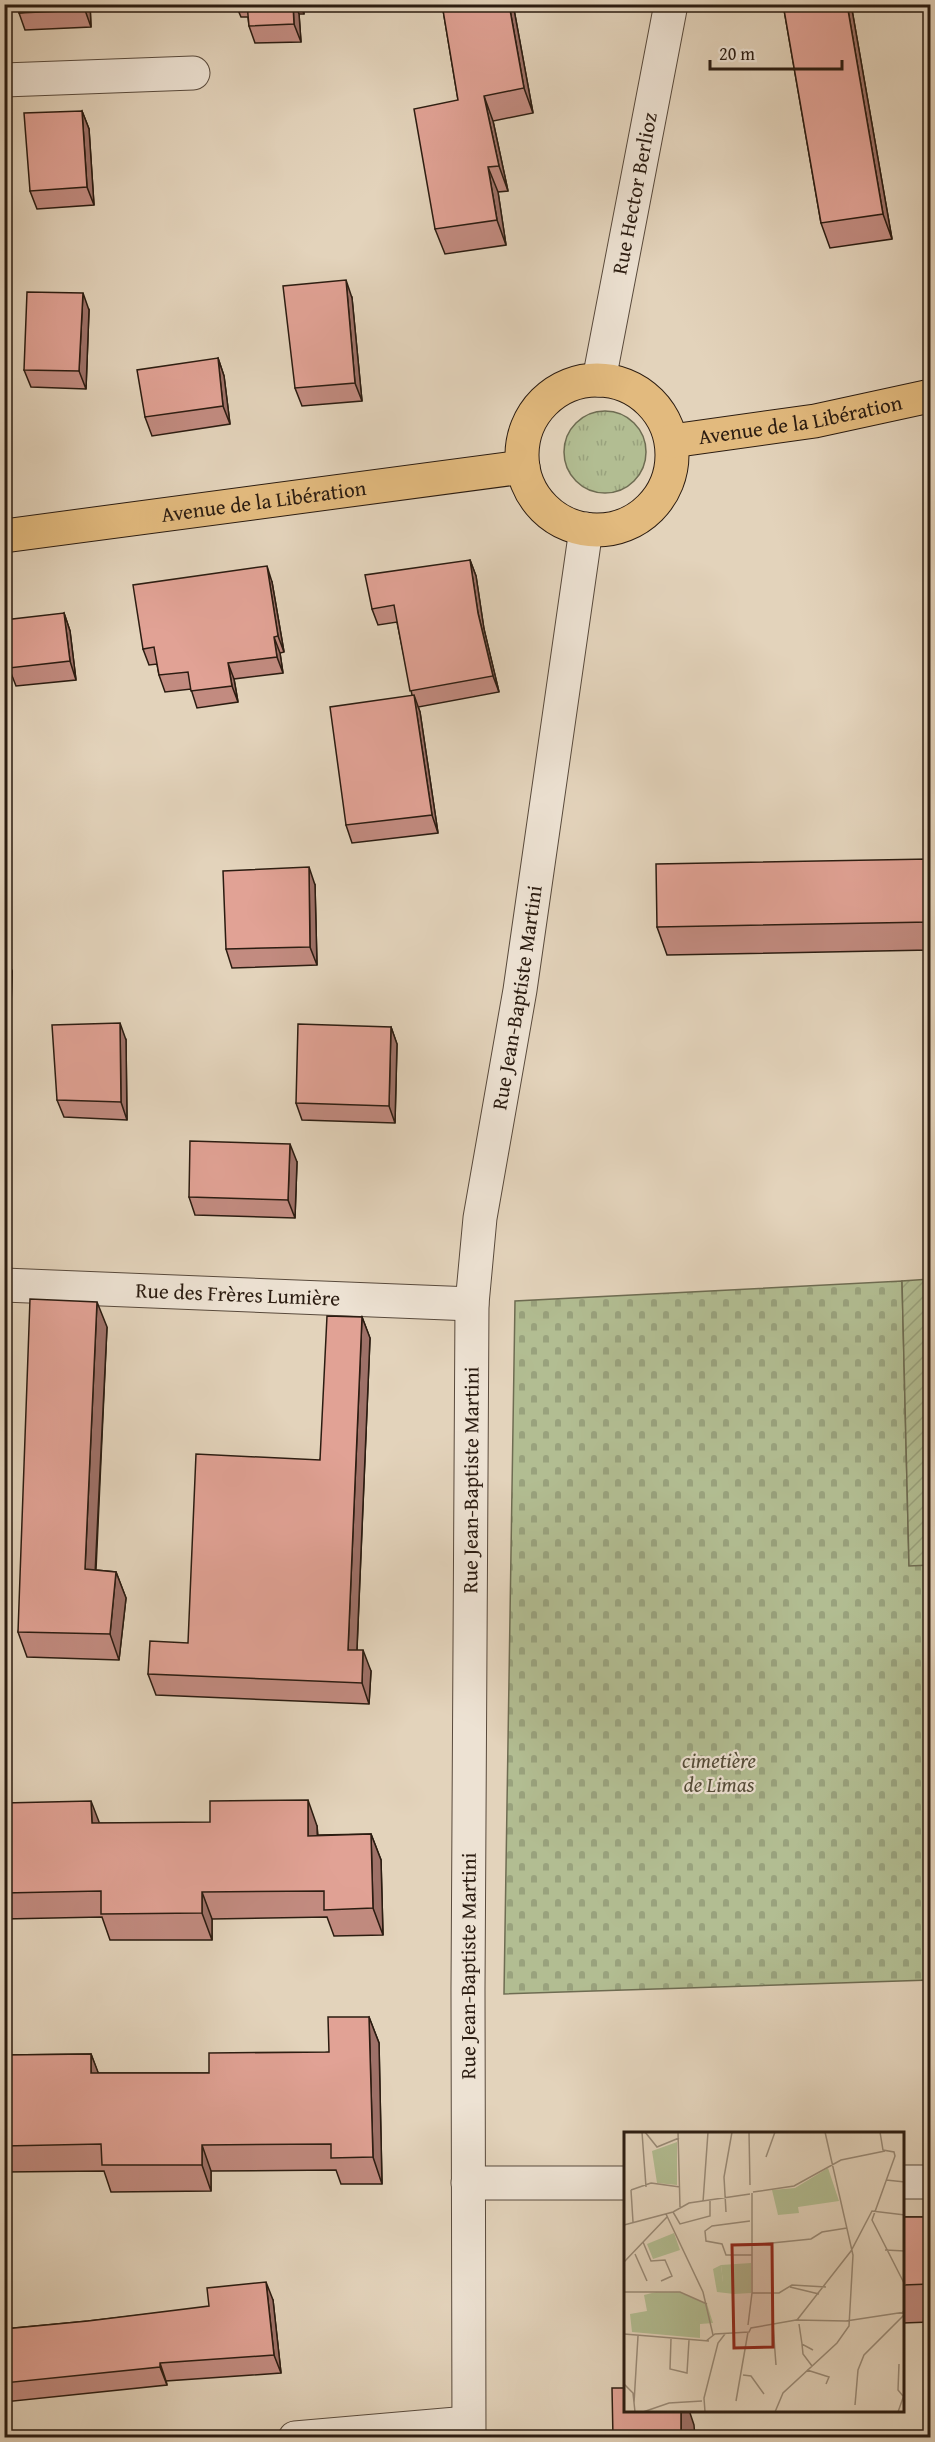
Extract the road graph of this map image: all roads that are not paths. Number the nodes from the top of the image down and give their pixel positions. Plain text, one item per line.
1 (672, 4) edge
2 (193, 73) dead end
3 (4, 80) edge
4 (599, 380) junction
5 (930, 396) edge
6 (672, 441) junction
7 (523, 467) junction
8 (586, 529) junction
9 (4, 536) edge
10 (4, 1285) edge
11 (472, 1304) junction
12 (905, 2182) edge
13 (930, 2182) edge
14 (468, 2183) junction
15 (624, 2183) edge
16 (469, 2430) edge
17 (295, 2438) edge

1 - 4 street, Rue Hector Berlioz
2 - 3 street
4 - 6 main road, Avenue de la Libération
4 - 7 main road, Avenue de la Libération
5 - 6 main road, Avenue de la Libération
6 - 8 main road, Avenue de la Libération
7 - 8 main road, Avenue de la Libération
7 - 9 main road, Avenue de la Libération
8 - 11 street, Rue Jean-Baptiste Martini
10 - 11 street, Rue des Frères Lumière
11 - 14 street, Rue Jean-Baptiste Martini
12 - 13 street
14 - 15 street
14 - 16 street, Rue Jean-Baptiste Martini
16 - 17 street

